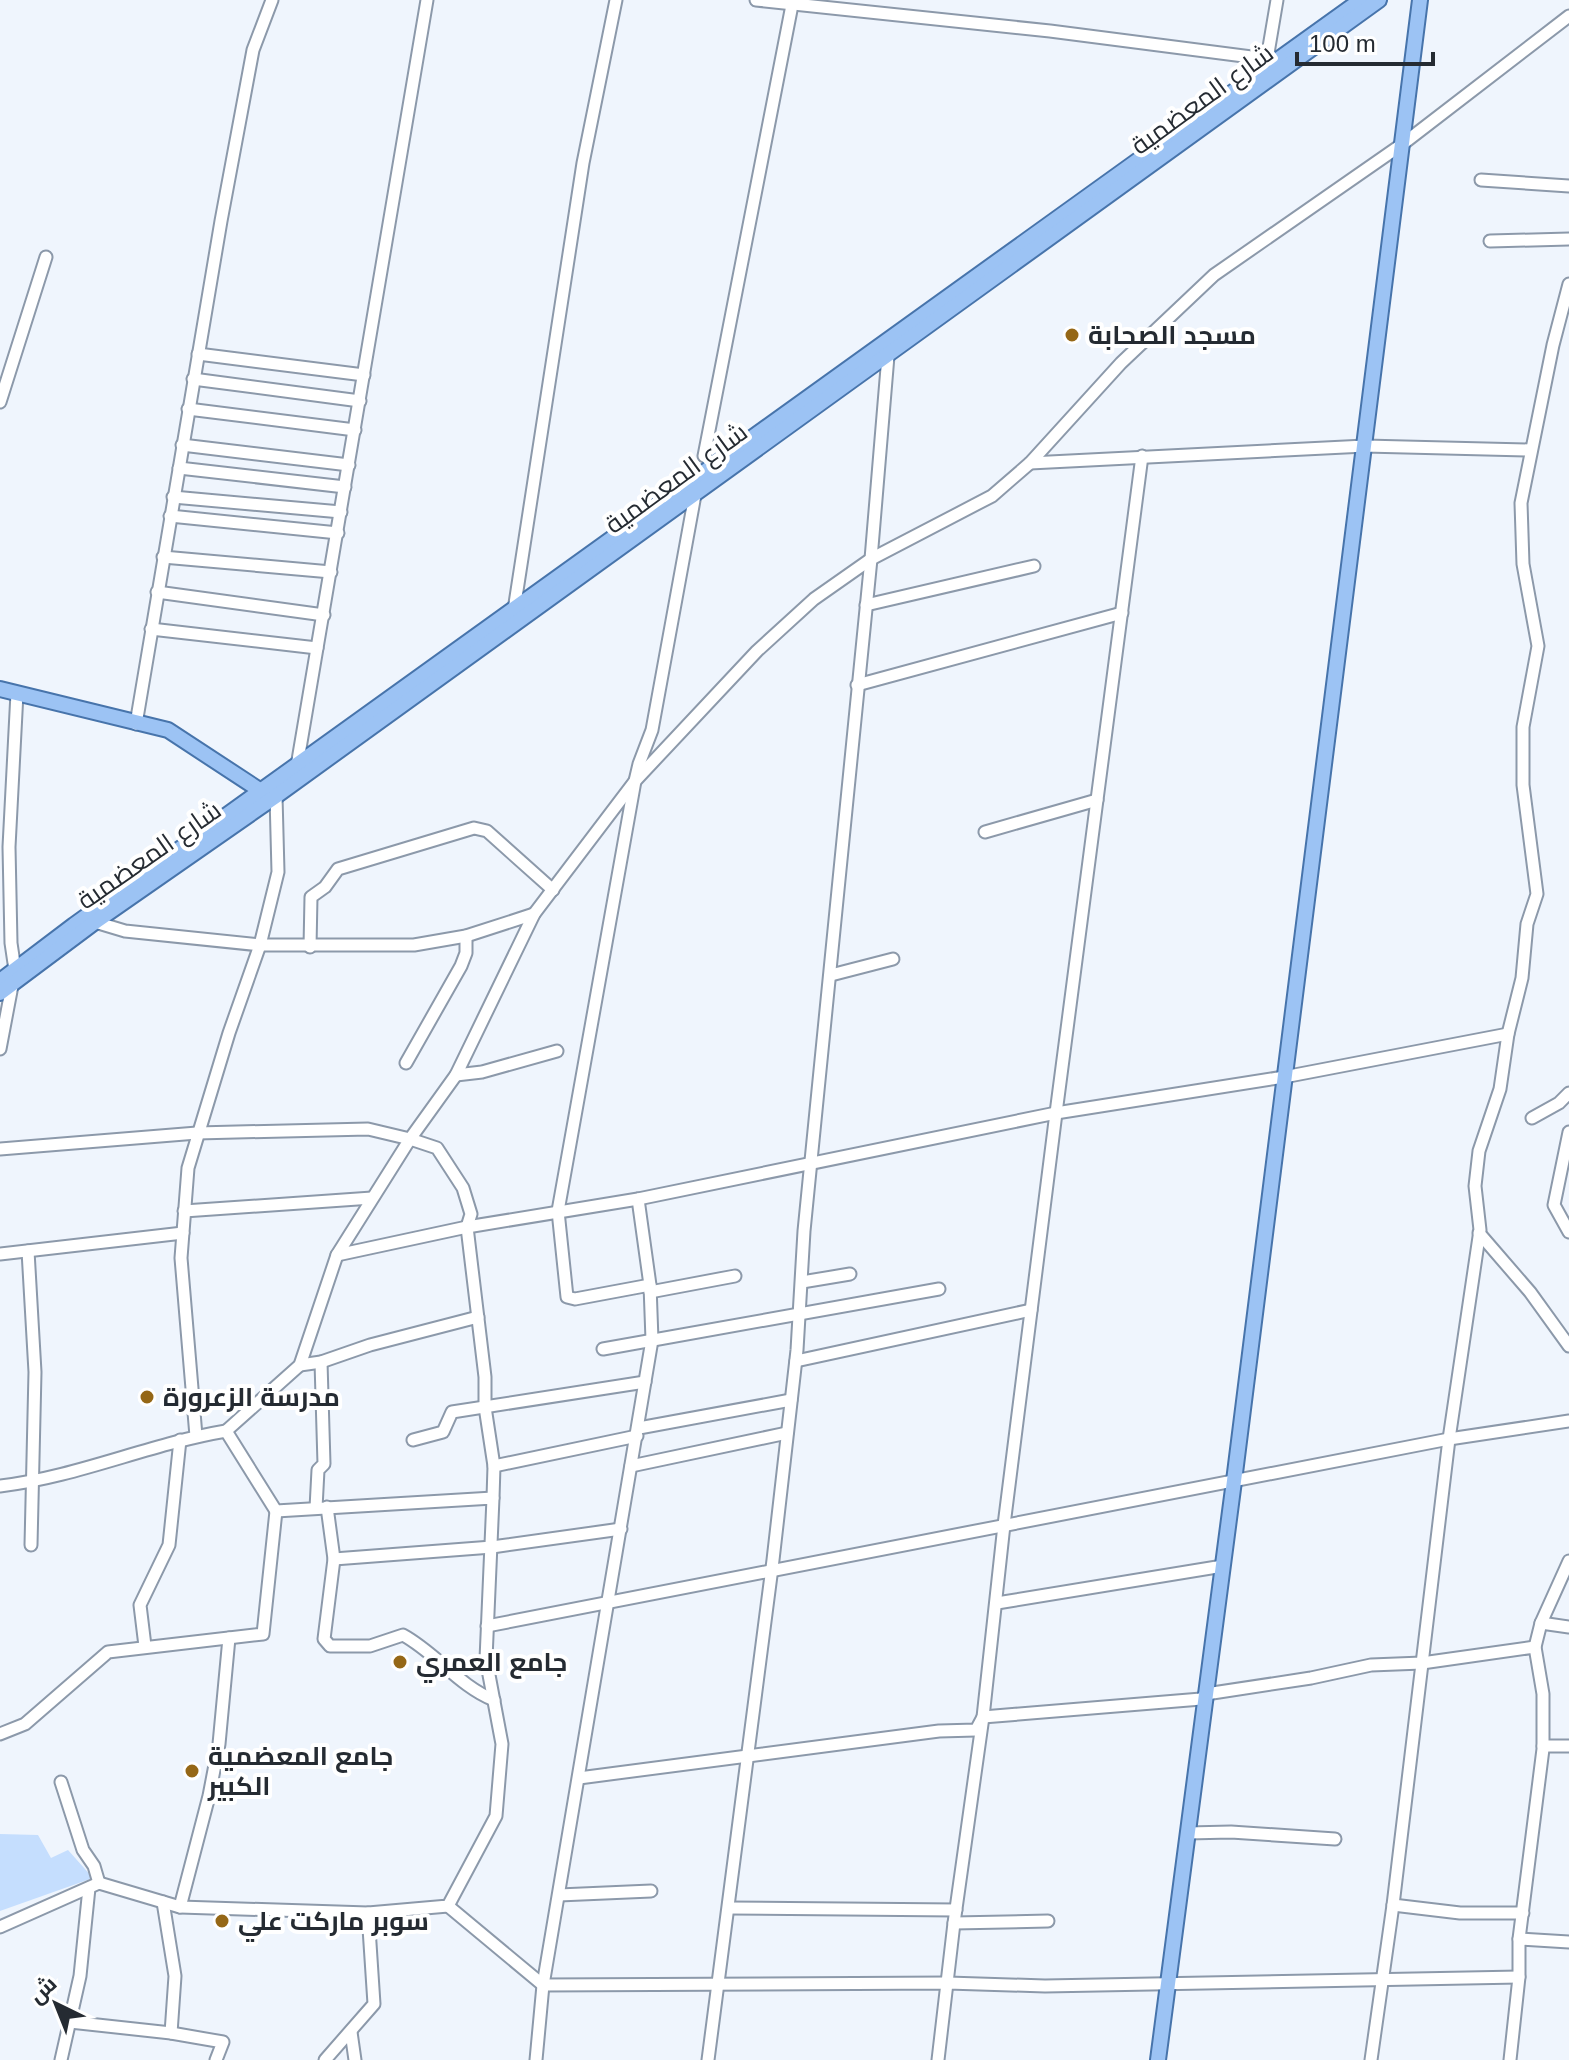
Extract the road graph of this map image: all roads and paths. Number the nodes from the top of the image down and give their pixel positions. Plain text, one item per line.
1 (272, 0) edge
2 (427, 0) edge
3 (616, 0) edge
4 (756, 0) edge
5 (1277, 0) edge
6 (1361, 0) edge
7 (1379, 0) edge
8 (1420, 0) edge
9 (792, 5) junction
10 (1569, 16) edge
11 (1274, 65) junction
12 (1404, 143) junction
13 (1481, 180) dead end
14 (1569, 186) edge
15 (1569, 239) edge
16 (1490, 241) dead end
17 (46, 257) dead end
18 (1569, 284) edge
19 (902, 338) junction
20 (198, 354) junction
21 (888, 356) junction
22 (364, 375) junction
23 (193, 379) junction
24 (360, 401) junction
25 (0, 402) edge
26 (188, 409) junction
27 (355, 430) junction
28 (182, 445) junction
29 (1365, 446) junction
30 (1531, 450) junction
31 (704, 456) dead end
32 (1142, 456) junction
33 (1030, 463) junction
34 (349, 465) junction
35 (179, 468) junction
36 (345, 487) junction
37 (695, 495) junction
38 (173, 497) junction
39 (341, 512) junction
40 (170, 516) junction
41 (338, 533) junction
42 (163, 557) junction
43 (871, 559) junction
44 (1034, 566) dead end
45 (331, 572) junction
46 (157, 592) junction
47 (866, 605) junction
48 (514, 610) junction
49 (1122, 613) junction
50 (324, 615) junction
51 (151, 629) junction
52 (317, 648) junction
53 (857, 685) junction
54 (0, 689) edge
55 (17, 693) junction
56 (136, 724) junction
57 (297, 766) junction
58 (635, 781) junction
59 (261, 791) junction
60 (276, 796) junction
61 (1097, 800) junction
62 (985, 832) dead end
63 (4, 847) edge
64 (553, 890) junction
65 (534, 914) junction
66 (95, 922) junction
67 (77, 929) junction
68 (466, 936) junction
69 (260, 945) junction
70 (310, 947) junction
71 (893, 959) dead end
72 (15, 970) junction
73 (831, 975) junction
74 (4, 987) edge
75 (1508, 1034) junction
76 (0, 1049) edge
77 (557, 1051) dead end
78 (406, 1063) dead end
79 (456, 1075) junction
80 (1284, 1077) junction
81 (1569, 1093) edge
82 (1056, 1113) junction
83 (1532, 1118) dead end
84 (1569, 1132) edge
85 (197, 1133) junction
86 (410, 1139) junction
87 (0, 1149) edge
88 (811, 1163) junction
89 (372, 1198) junction
90 (638, 1199) junction
91 (184, 1211) junction
92 (558, 1211) junction
93 (467, 1227) junction
94 (1569, 1232) edge
95 (183, 1233) junction
96 (1479, 1233) junction
97 (28, 1251) junction
98 (0, 1254) edge
99 (337, 1255) junction
100 (850, 1274) dead end
101 (735, 1276) dead end
102 (802, 1282) junction
103 (650, 1288) junction
104 (939, 1289) dead end
105 (1031, 1310) junction
106 (798, 1316) junction
107 (478, 1317) junction
108 (652, 1340) junction
109 (1569, 1346) edge
110 (603, 1349) dead end
111 (796, 1361) junction
112 (321, 1362) junction
113 (300, 1365) junction
114 (645, 1382) junction
115 (791, 1400) junction
116 (485, 1407) junction
117 (1569, 1421) edge
118 (226, 1431) junction
119 (638, 1432) junction
120 (787, 1433) junction
121 (196, 1436) junction
122 (1449, 1439) junction
123 (180, 1440) junction
124 (413, 1440) dead end
125 (494, 1466) junction
126 (631, 1466) junction
127 (1234, 1481) junction
128 (32, 1482) junction
129 (0, 1486) edge
130 (493, 1498) junction
131 (322, 1507) junction
132 (276, 1511) junction
133 (1004, 1525) junction
134 (621, 1529) junction
135 (31, 1545) dead end
136 (492, 1547) junction
137 (334, 1559) junction
138 (1569, 1561) edge
139 (1223, 1566) junction
140 (772, 1569) junction
141 (610, 1600) junction
142 (997, 1603) junction
143 (1541, 1623) junction
144 (487, 1626) junction
145 (1569, 1627) edge
146 (229, 1638) junction
147 (145, 1646) junction
148 (1535, 1647) junction
149 (1422, 1663) junction
150 (1206, 1694) junction
151 (494, 1700) junction
152 (983, 1717) junction
153 (0, 1734) edge
154 (1543, 1746) junction
155 (1569, 1746) edge
156 (747, 1758) junction
157 (579, 1778) junction
158 (61, 1782) dead end
159 (1188, 1833) junction
160 (1335, 1839) dead end
161 (94, 1886) junction
162 (651, 1891) dead end
163 (559, 1895) junction
164 (163, 1902) junction
165 (1393, 1905) junction
166 (448, 1906) junction
167 (180, 1907) junction
168 (729, 1908) junction
169 (956, 1910) junction
170 (368, 1913) junction
171 (1523, 1913) junction
172 (1048, 1921) dead end
173 (954, 1923) junction
174 (0, 1927) edge
175 (1519, 1939) junction
176 (1569, 1942) edge
177 (1519, 1977) junction
178 (1382, 1980) junction
179 (1168, 1982) junction
180 (948, 1983) junction
181 (718, 1984) junction
182 (543, 1985) junction
183 (70, 2022) junction
184 (351, 2032) junction
185 (171, 2033) junction
186 (61, 2060) edge
187 (216, 2060) edge
188 (325, 2060) edge
189 (355, 2060) edge
190 (536, 2060) edge
191 (708, 2060) edge
192 (938, 2060) edge
193 (1158, 2060) edge
194 (1371, 2060) edge
195 (1510, 2060) edge

1 - 20 street
2 - 22 street
3 - 48 street
4 - 9 street
5 - 11 street
6 - 11 main road, شارع المعضمية
7 - 11 main road, شارع المعضمية
8 - 12 main road
9 - 11 street
9 - 31 street
10 - 12 street
11 - 19 main road, شارع المعضمية
12 - 29 main road
12 - 33 street
13 - 14 street
15 - 16 street
17 - 25 street
18 - 30 street
19 - 21 main road, شارع المعضمية
19 - 48 main road, شارع المعضمية
20 - 22 street
20 - 23 street
21 - 37 main road, شارع المعضمية
21 - 43 street
22 - 24 street
23 - 24 street
23 - 26 street
24 - 27 street
26 - 27 street
26 - 28 street
27 - 34 street
28 - 34 street
28 - 35 street
29 - 30 street
29 - 32 street
29 - 80 main road
30 - 75 street
32 - 33 street
32 - 49 street
33 - 43 street
34 - 36 street
35 - 36 street
35 - 38 street
36 - 39 street
37 - 58 street
37 - 60 main road, شارع المعضمية
38 - 39 street
38 - 40 street
39 - 41 street
40 - 41 street
40 - 42 street
41 - 45 street
42 - 45 street
42 - 46 street
43 - 47 street
43 - 58 street
44 - 47 street
45 - 50 street
46 - 50 street
46 - 51 street
47 - 53 street
48 - 57 main road, شارع المعضمية
49 - 53 street
49 - 61 street
50 - 52 street
51 - 52 street
51 - 56 street
52 - 57 street
53 - 73 street
54 - 55 main road
55 - 56 main road
55 - 63 street
56 - 59 main road
57 - 59 main road, شارع المعضمية
58 - 64 street
58 - 92 street
59 - 67 main road, شارع المعضمية
60 - 66 main road, شارع المعضمية
60 - 69 street
61 - 62 street
61 - 82 street
63 - 72 street
64 - 65 street
64 - 70 street
65 - 68 street
65 - 79 street
66 - 67 main road, شارع المعضمية
66 - 69 street
67 - 72 main road, شارع المعضمية
67 - 74 main road, شارع المعضمية
68 - 70 street
68 - 78 street
69 - 70 street
69 - 85 street
71 - 73 street
72 - 74 main road, شارع المعضمية
73 - 88 street
74 - 76 street
75 - 80 street
75 - 96 street
77 - 79 street
79 - 86 street
80 - 82 street
80 - 127 main road
81 - 83 street
82 - 88 street
82 - 105 street
84 - 94 street
85 - 86 street
85 - 87 street
85 - 91 street
86 - 89 street
86 - 93 street
88 - 90 street
88 - 102 street
89 - 91 street
89 - 99 street
90 - 92 street
90 - 103 street
91 - 95 street
92 - 93 street
92 - 103 street
93 - 99 street
93 - 107 street
95 - 97 street
95 - 121 street
96 - 109 street
96 - 122 street
97 - 98 street
97 - 128 street
99 - 113 street
100 - 102 street
101 - 103 street
102 - 106 street
103 - 108 street
104 - 106 street
105 - 111 street
105 - 133 street
106 - 108 street
106 - 111 street
107 - 112 street
107 - 116 street
108 - 110 street
108 - 114 street
111 - 115 street
112 - 113 street
112 - 131 street
113 - 118 street
114 - 116 street
114 - 119 street
115 - 119 street
115 - 120 street
116 - 124 street
116 - 125 street
117 - 122 street
118 - 121 street
118 - 132 street
119 - 125 street
119 - 126 street
120 - 126 street
120 - 140 street
121 - 123 street
122 - 127 street
122 - 149 street
123 - 128 street
123 - 147 street
125 - 130 street
126 - 134 street
127 - 133 street
127 - 139 main road
128 - 129 street
128 - 135 street
130 - 131 street
130 - 136 street
131 - 132 street
131 - 137 street
132 - 146 street
133 - 140 street
133 - 142 street
134 - 136 street
134 - 141 street
136 - 137 street
136 - 144 street
137 - 151 street
138 - 143 street
139 - 142 street
139 - 150 main road
140 - 141 street
140 - 156 street
141 - 144 street
141 - 157 street
142 - 152 street
143 - 145 street
143 - 148 street
144 - 151 street
146 - 147 street
146 - 167 street
147 - 153 street
148 - 149 street
148 - 154 street
149 - 150 street
149 - 165 street
150 - 152 street
150 - 159 main road
151 - 166 street
152 - 156 street
152 - 169 street
154 - 155 street
154 - 171 street
156 - 157 street
156 - 168 street
157 - 163 street
158 - 161 street
159 - 160 street
159 - 179 main road
161 - 164 street
161 - 174 street
161 - 183 street
162 - 163 street
163 - 182 street
164 - 167 street
164 - 185 street
165 - 171 street
165 - 178 street
166 - 170 street
166 - 182 street
167 - 170 street
168 - 169 street
168 - 181 street
169 - 173 street
170 - 184 street
171 - 175 street
172 - 173 street
173 - 180 street
175 - 176 street
175 - 177 street
177 - 178 street
177 - 195 street
178 - 179 street
178 - 194 street
179 - 180 street
179 - 193 main road
180 - 181 street
180 - 192 street
181 - 182 street
181 - 191 street
182 - 190 street
183 - 185 street
183 - 186 street
184 - 188 street
184 - 189 street
185 - 187 street

